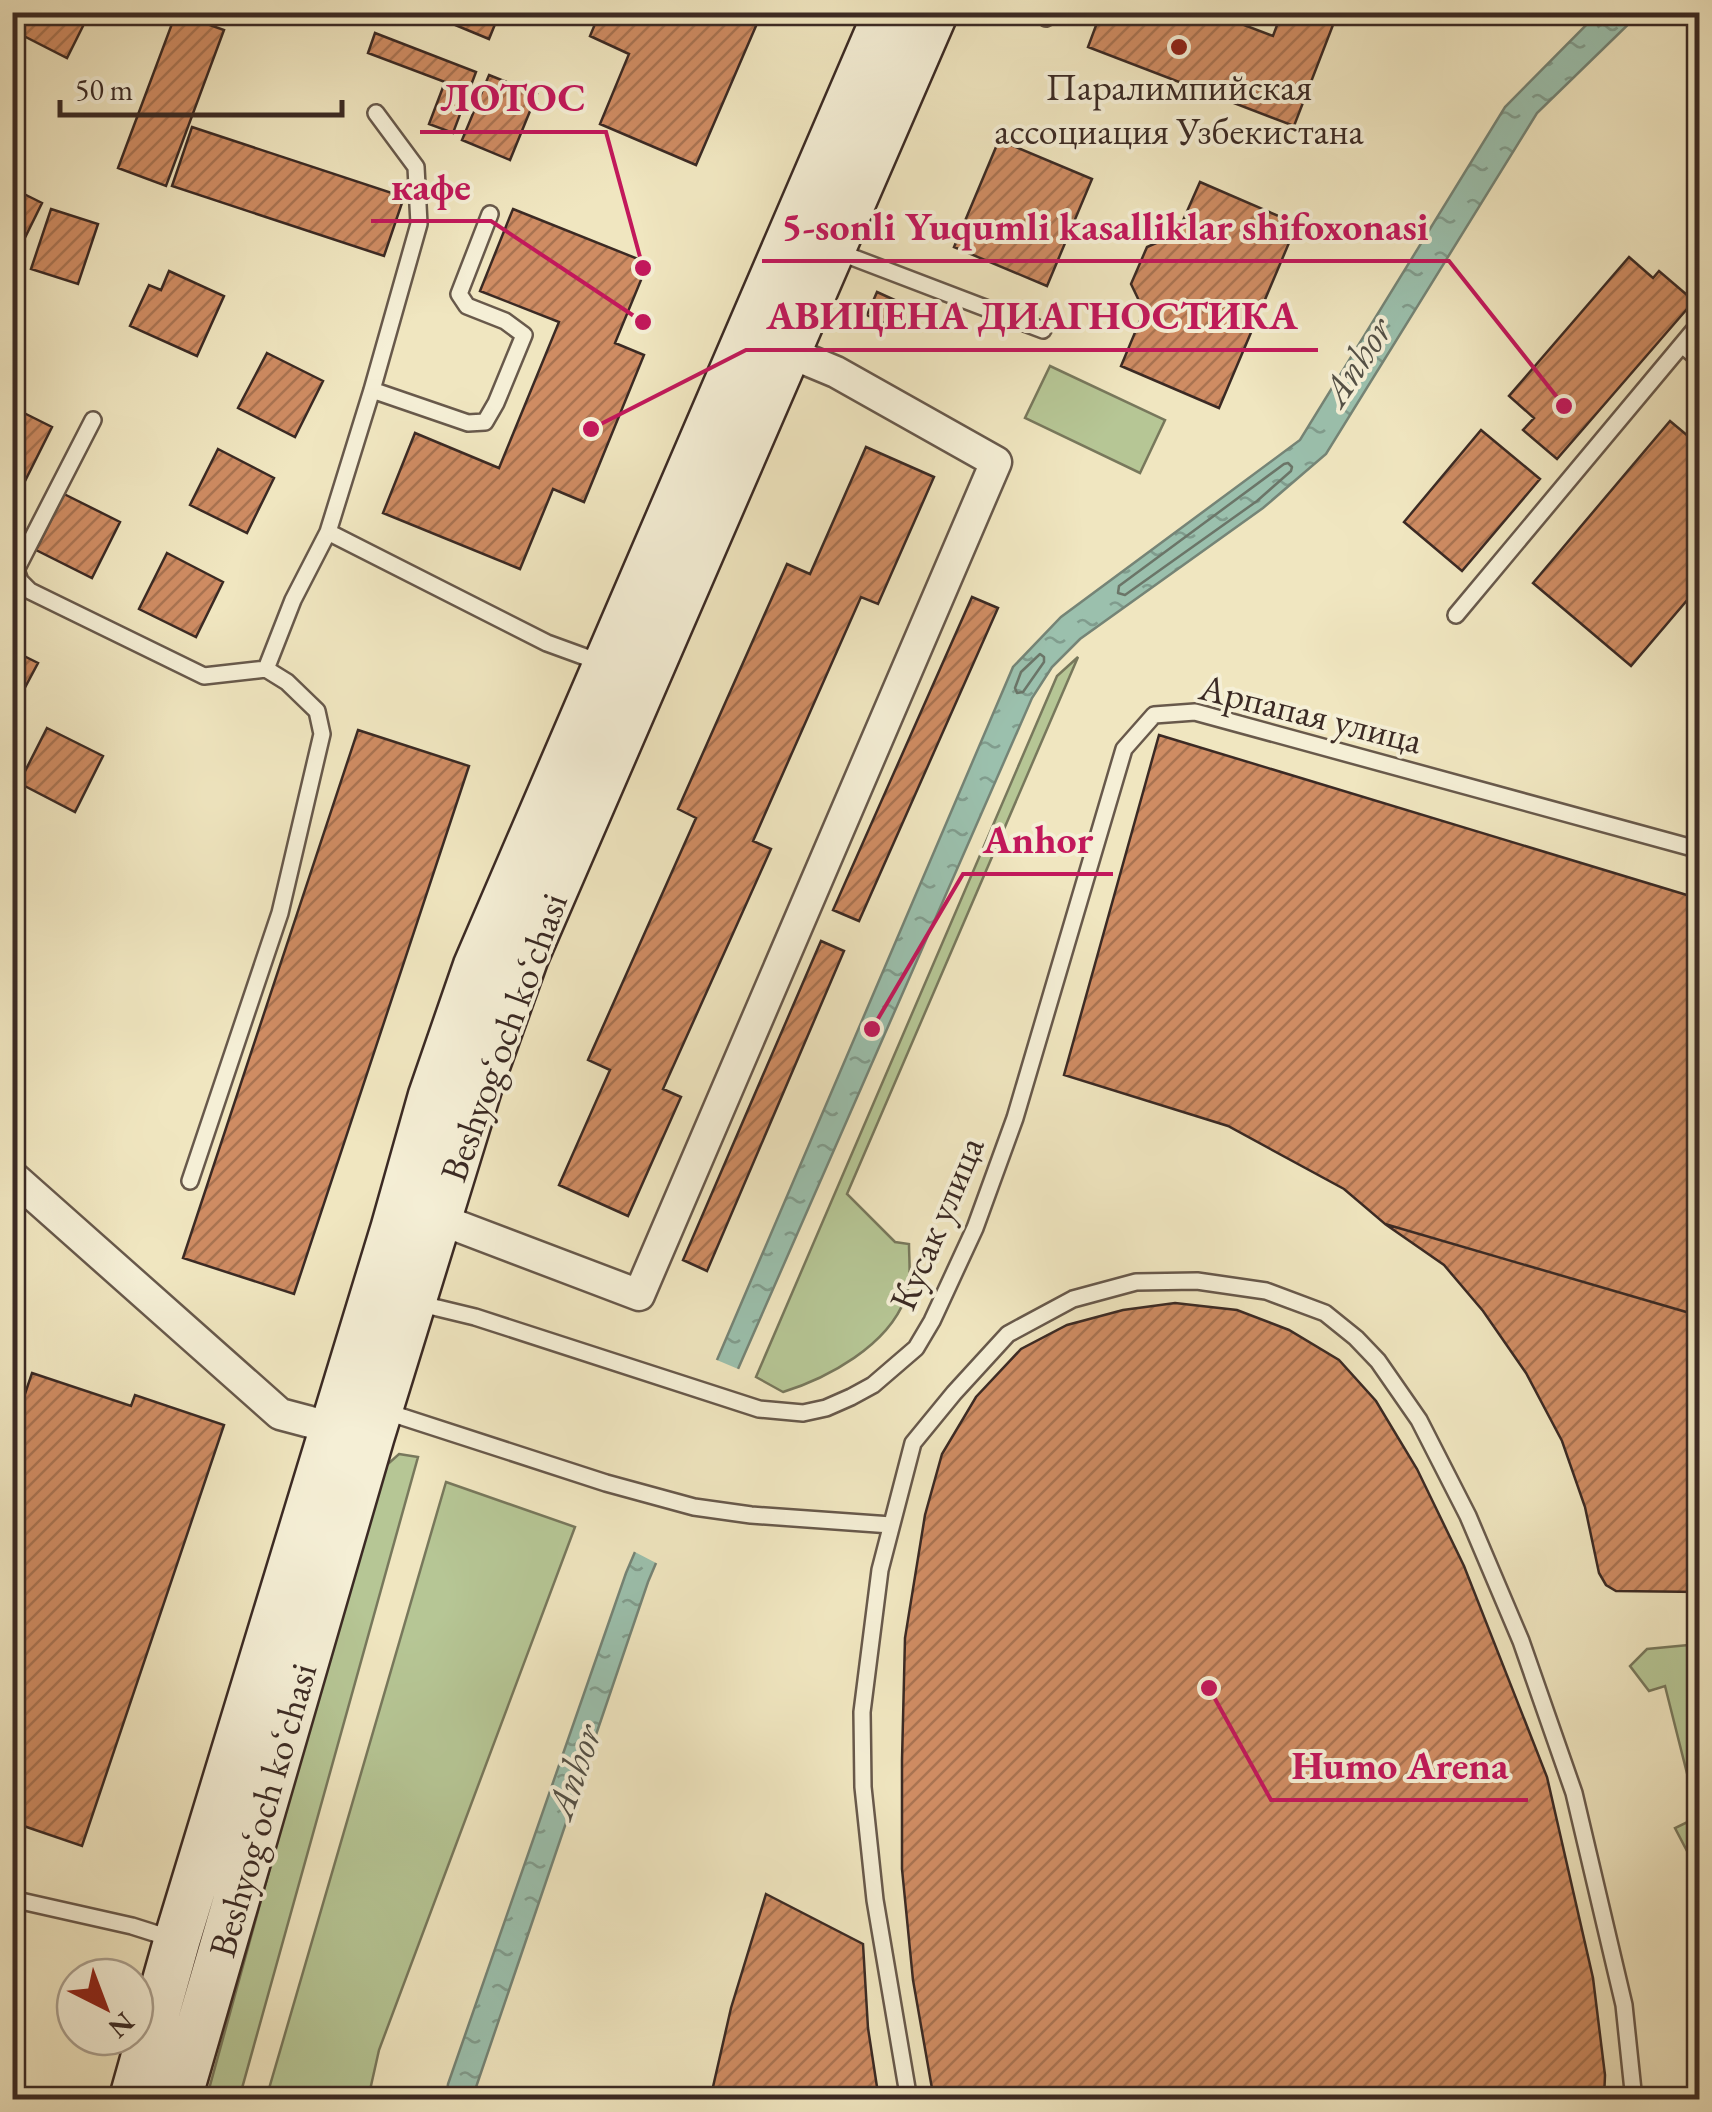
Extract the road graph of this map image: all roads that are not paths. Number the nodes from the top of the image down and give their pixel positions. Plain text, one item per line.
1 (887, 12) edge
2 (935, 12) edge
3 (376, 113) dead end
4 (490, 214) dead end
5 (832, 250) junction
6 (1700, 324) edge
7 (1043, 330) dead end
8 (1682, 345) junction
9 (788, 352) junction
10 (1700, 360) edge
11 (372, 390) junction
12 (93, 420) dead end
13 (328, 532) junction
14 (1456, 615) dead end
15 (606, 664) junction
16 (266, 669) junction
17 (1700, 850) edge
18 (1065, 952) joint
19 (12, 1176) edge
20 (190, 1181) dead end
21 (439, 1219) junction
22 (413, 1302) junction
23 (361, 1425) junction
24 (891, 1524) junction
25 (12, 1899) edge
26 (176, 1940) junction
27 (1700, 2072) edge
28 (132, 2100) edge
29 (178, 2100) edge
30 (909, 2100) edge
31 (1634, 2100) edge
32 (1695, 2100) edge

1 - 15 main road, Beshyogʻoch koʻchasi
2 - 5 main road, Beshyogʻoch koʻchasi
3 - 11 lane
4 - 11 lane
5 - 7 lane
5 - 9 main road, Beshyogʻoch koʻchasi
6 - 8 lane
8 - 10 lane
8 - 14 lane
9 - 21 main road, Beshyogʻoch koʻchasi
9 - 21 street
11 - 13 lane
12 - 16 lane
13 - 15 lane
13 - 16 lane
15 - 23 main road, Beshyogʻoch koʻchasi
16 - 20 lane
17 - 18 lane, Арпапая улица
18 - 22 lane, Кусак улица
19 - 23 street
21 - 22 main road, Beshyogʻoch koʻchasi
22 - 23 main road, Beshyogʻoch koʻchasi
23 - 24 lane
23 - 26 main road, Beshyogʻoch koʻchasi
23 - 29 main road, Beshyogʻoch koʻchasi
24 - 30 lane
24 - 31 lane
25 - 26 lane
26 - 28 main road, Beshyogʻoch koʻchasi
27 - 32 lane

